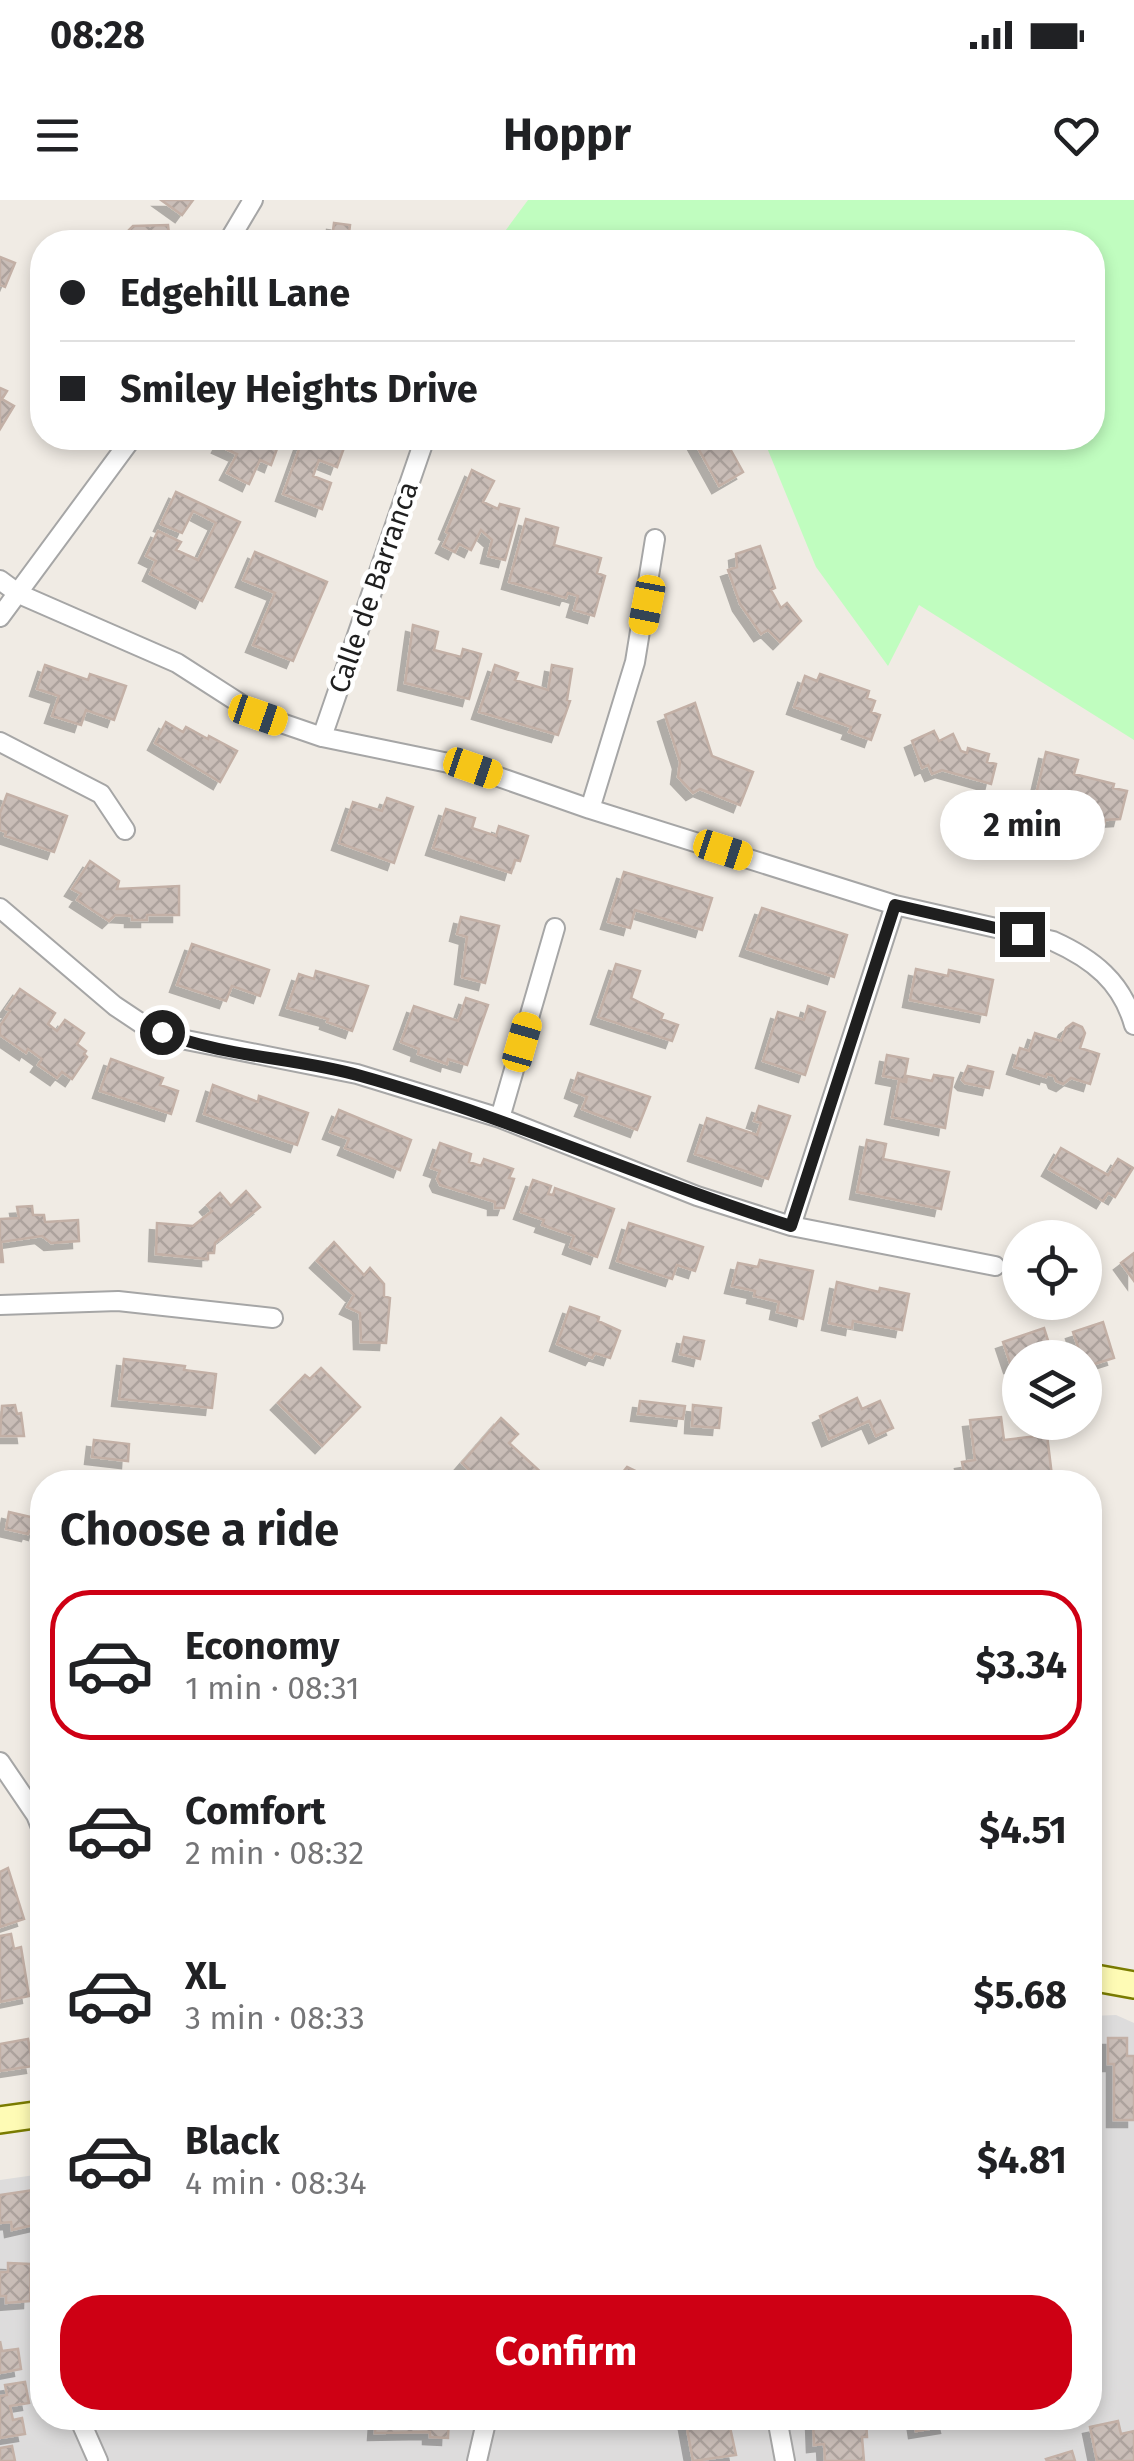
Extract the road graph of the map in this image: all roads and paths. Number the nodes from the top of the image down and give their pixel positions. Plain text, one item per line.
1 (254, 200) edge
2 (235, 230) edge
3 (123, 450) edge
4 (421, 450) edge
5 (654, 540) dead end
6 (0, 580) edge
7 (20, 594) junction
8 (0, 617) edge
9 (322, 738) junction
10 (0, 742) edge
11 (590, 809) junction
12 (125, 830) dead end
13 (895, 905) junction
14 (0, 908) edge
15 (555, 928) dead end
16 (1134, 1026) edge
17 (500, 1118) junction
18 (791, 1226) junction
19 (994, 1266) dead end
20 (0, 1304) edge
21 (273, 1318) dead end
22 (0, 1762) edge
23 (30, 1806) edge
24 (1102, 1979) edge
25 (1134, 1985) edge
26 (30, 2116) edge
27 (0, 2120) edge
28 (84, 2430) edge
29 (484, 2430) edge
30 (779, 2430) edge
31 (98, 2461) edge
32 (477, 2461) edge
33 (785, 2461) edge

1 - 2 street
3 - 7 street
4 - 9 street, Calle de Barranca
5 - 11 street
6 - 7 street
7 - 8 street
7 - 9 street
9 - 11 street
10 - 12 street
11 - 13 street
13 - 16 street
13 - 18 street
14 - 17 street
15 - 17 street
17 - 18 street
18 - 19 street
20 - 21 street
22 - 23 street
24 - 25 main road
26 - 27 main road
28 - 31 street
29 - 32 street
30 - 33 street

